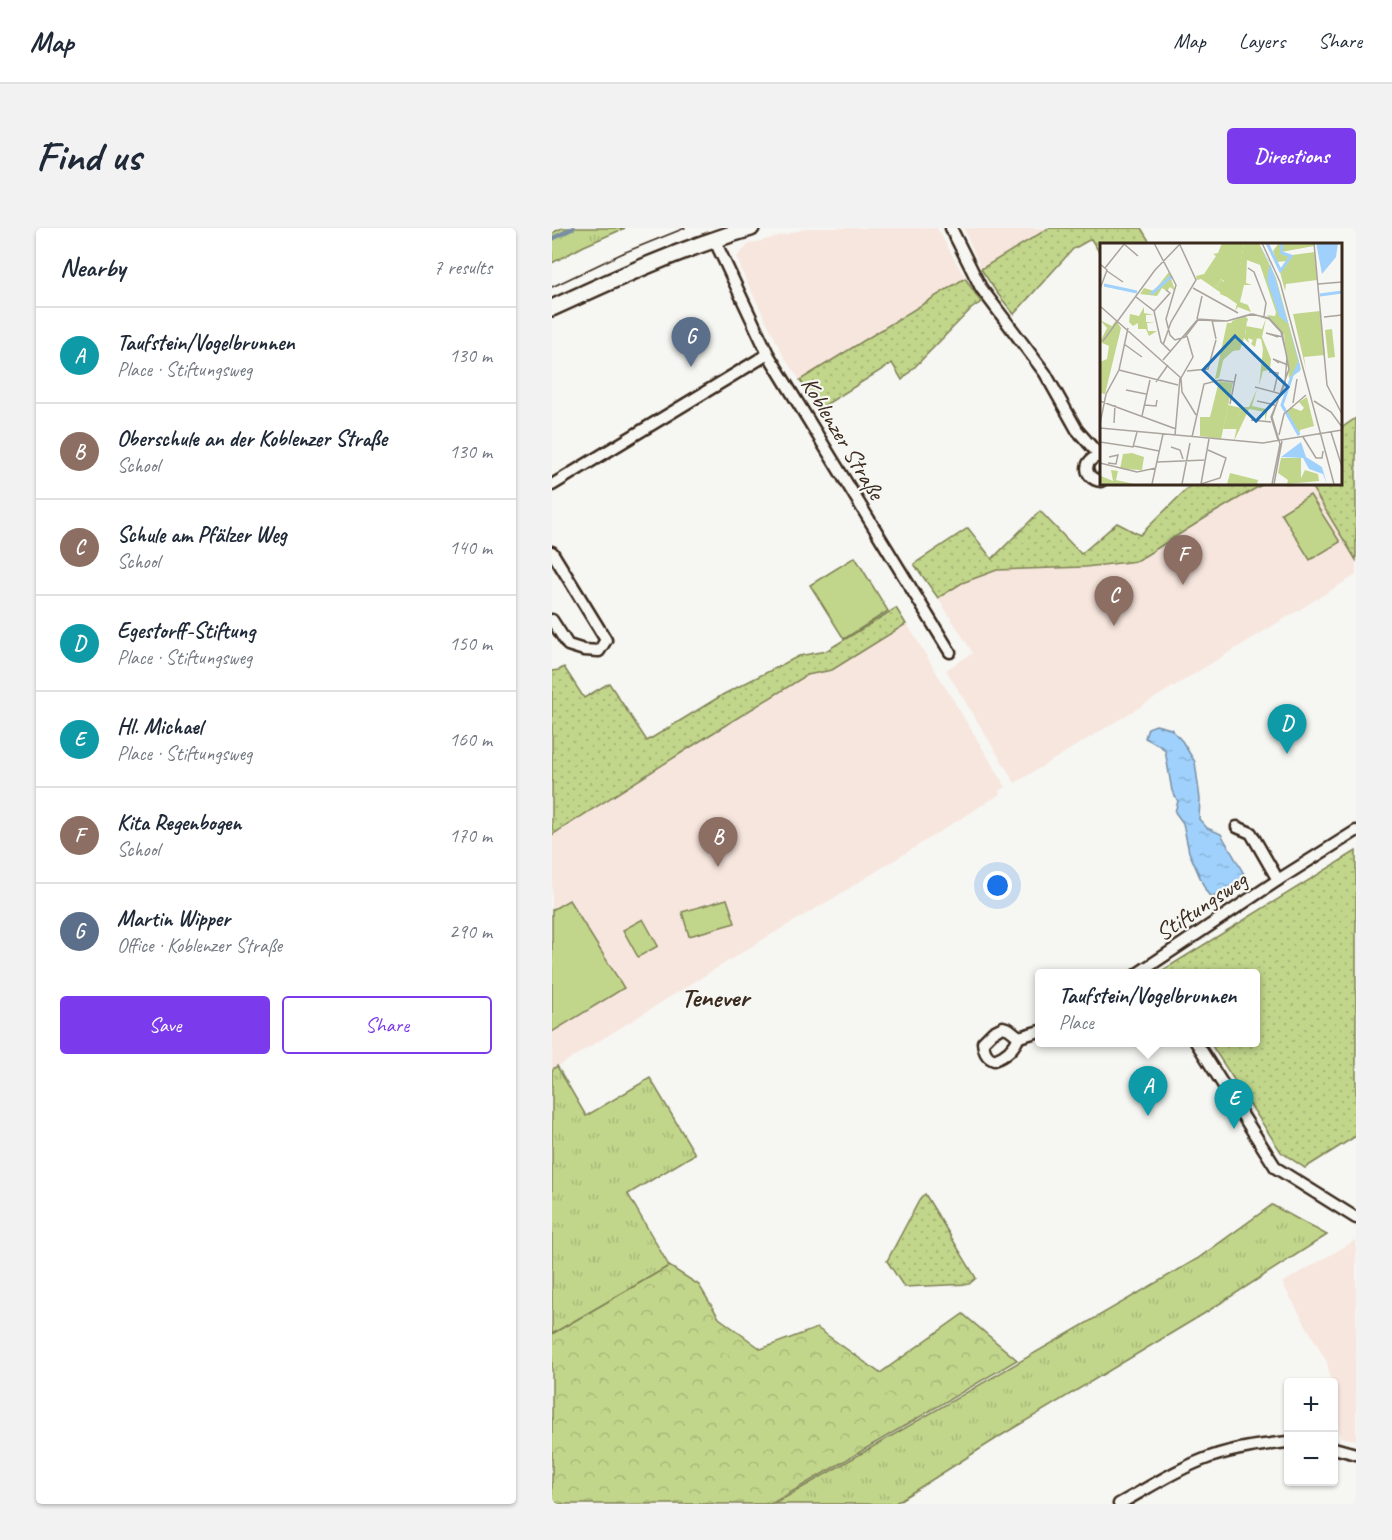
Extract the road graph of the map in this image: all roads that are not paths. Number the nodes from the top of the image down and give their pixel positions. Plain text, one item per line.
1 (751, 228) edge
2 (951, 228) edge
3 (714, 239) junction
4 (552, 308) edge
5 (768, 354) junction
6 (1100, 456) edge
7 (1100, 481) edge
8 (552, 485) edge
9 (552, 552) edge
10 (552, 620) edge
11 (951, 652) dead end
12 (1237, 827) dead end
13 (1356, 831) edge
14 (1278, 880) junction
15 (1150, 969) edge
16 (1035, 1032) edge
17 (1019, 1037) dead end
18 (1199, 1047) edge
19 (1356, 1218) edge
20 (1284, 1442) edge
21 (1338, 1449) edge
22 (1356, 1454) edge
23 (1119, 1504) edge

1 - 3 street
2 - 6 street
3 - 4 street
3 - 5 street, Koblenzer Straße
5 - 8 street
5 - 11 street, Koblenzer Straße
6 - 7 street
9 - 10 street
12 - 14 street, Stiftungsweg
13 - 14 street, Stiftungsweg
14 - 15 street, Stiftungsweg
16 - 17 street
18 - 19 street
20 - 23 street
21 - 22 street

